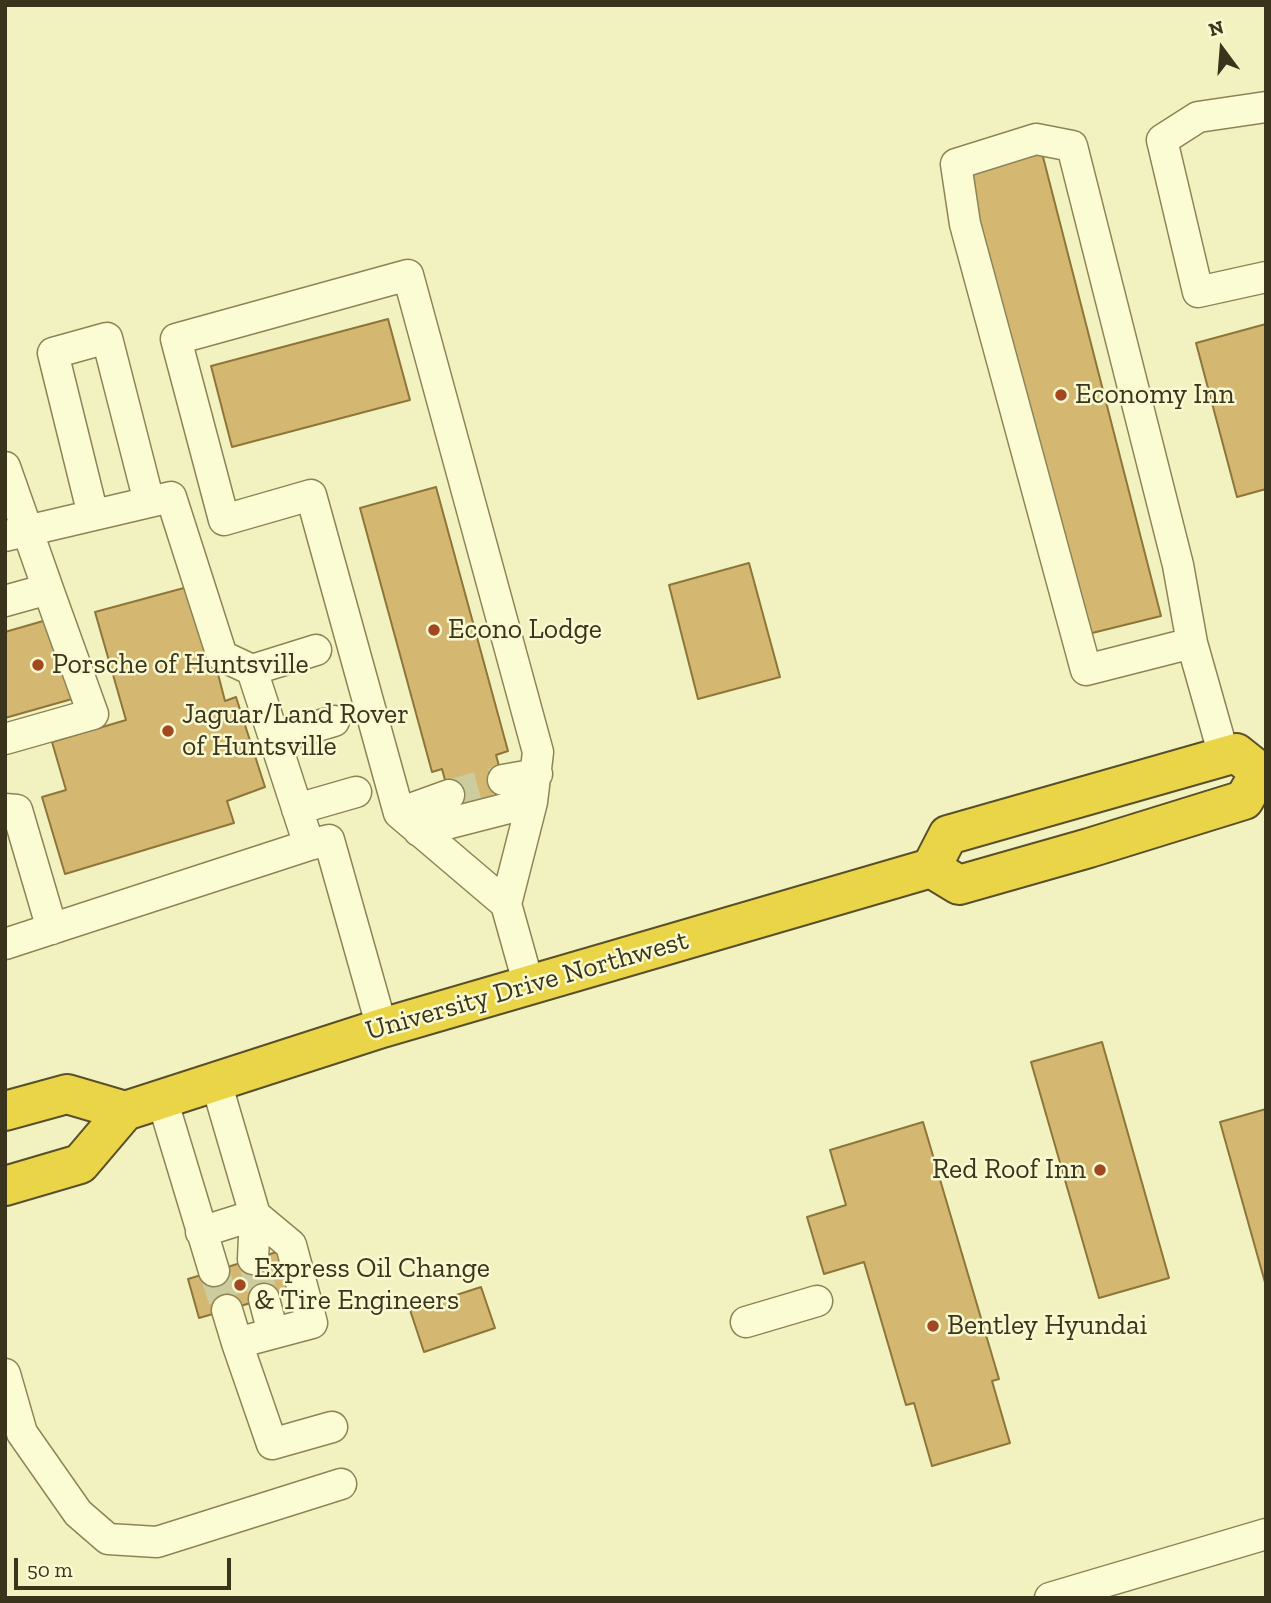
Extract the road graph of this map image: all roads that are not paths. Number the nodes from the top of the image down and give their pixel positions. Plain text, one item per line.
1 (1266, 107) edge
2 (1266, 277) edge
3 (5, 467) edge
4 (149, 502) junction
5 (93, 515) junction
6 (16, 534) edge
7 (48, 589) junction
8 (5, 601) edge
9 (1192, 643) junction
10 (316, 650) dead end
11 (252, 670) junction
12 (334, 721) dead end
13 (5, 739) edge
14 (275, 739) junction
15 (1224, 756) junction
16 (1263, 771) edge
17 (503, 780) tunnel mouth
18 (535, 788) junction
19 (356, 792) dead end
20 (449, 795) tunnel mouth
21 (5, 809) edge
22 (297, 809) junction
23 (409, 822) junction
24 (309, 845) junction
25 (518, 858) junction
26 (931, 868) junction
27 (471, 875) junction
28 (506, 904) junction
29 (52, 929) junction
30 (5, 944) edge
31 (529, 986) junction
32 (382, 1028) junction
33 (216, 1082) junction
34 (162, 1099) junction
35 (6, 1109) edge
36 (125, 1111) junction
37 (5, 1186) edge
38 (255, 1215) junction
39 (201, 1232) junction
40 (253, 1259) tunnel mouth
41 (214, 1271) tunnel mouth
42 (264, 1299) tunnel mouth
43 (817, 1301) dead end
44 (227, 1310) tunnel mouth
45 (746, 1322) dead end
46 (273, 1333) junction
47 (237, 1343) junction
48 (5, 1374) edge
49 (332, 1427) dead end
50 (341, 1484) dead end
51 (1266, 1534) edge
52 (1050, 1598) edge

1 - 2 lane
3 - 6 lane
4 - 5 lane
4 - 5 lane
4 - 11 lane
5 - 6 lane
6 - 7 lane
7 - 8 lane
7 - 13 lane
9 - 9 lane
9 - 15 lane
10 - 11 lane
11 - 14 lane
12 - 14 lane
14 - 22 lane
15 - 16 highway
15 - 26 highway
16 - 26 highway
17 - 18 lane
18 - 23 lane
18 - 23 lane
18 - 25 lane
19 - 22 lane
20 - 23 lane
21 - 29 lane
22 - 24 lane
23 - 27 lane
24 - 29 lane
24 - 32 lane
25 - 27 lane
25 - 28 lane
26 - 31 highway, University Drive Northwest
27 - 28 lane
28 - 31 lane
29 - 30 lane
31 - 32 highway, University Drive Northwest
32 - 33 highway, University Drive Northwest
33 - 34 highway, University Drive Northwest
33 - 38 lane
34 - 36 highway, University Drive Northwest
34 - 39 lane
35 - 36 highway
36 - 37 highway
38 - 39 lane
38 - 40 lane
38 - 46 lane
39 - 41 lane
42 - 46 lane
43 - 45 lane
44 - 47 lane
46 - 47 lane
47 - 49 lane
48 - 50 lane
51 - 52 lane

